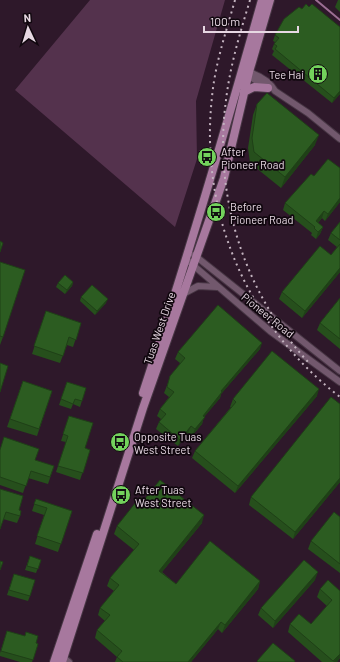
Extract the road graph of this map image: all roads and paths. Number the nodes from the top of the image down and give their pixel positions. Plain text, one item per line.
1 (262, 0) edge
2 (270, 0) edge
3 (245, 73) junction
4 (272, 90) junction
5 (244, 92) junction
6 (340, 139) edge
7 (188, 255) junction
8 (196, 257) junction
9 (193, 266) junction
10 (217, 287) junction
11 (183, 294) junction
12 (340, 371) edge
13 (340, 382) edge
14 (132, 435) junction
15 (63, 659) edge
16 (54, 662) edge

1 - 3 main road, Tuas West Drive
2 - 3 main road, Tuas West Drive
3 - 4 street
3 - 5 main road, Tuas West Drive
3 - 7 main road, Tuas West Drive
4 - 5 main road
4 - 6 street
5 - 8 main road, Tuas West Drive
7 - 8 street, Pioneer Road
7 - 9 street, Pioneer Road
7 - 14 main road, Tuas West Drive
8 - 9 main road, Tuas West Drive
8 - 12 street, Pioneer Road
9 - 10 street, Pioneer Road
9 - 11 main road, Tuas West Drive
10 - 11 street
10 - 13 street, Pioneer Road
11 - 14 main road, Tuas West Drive
14 - 15 main road, Tuas West Drive
15 - 16 main road, Tuas West Drive

